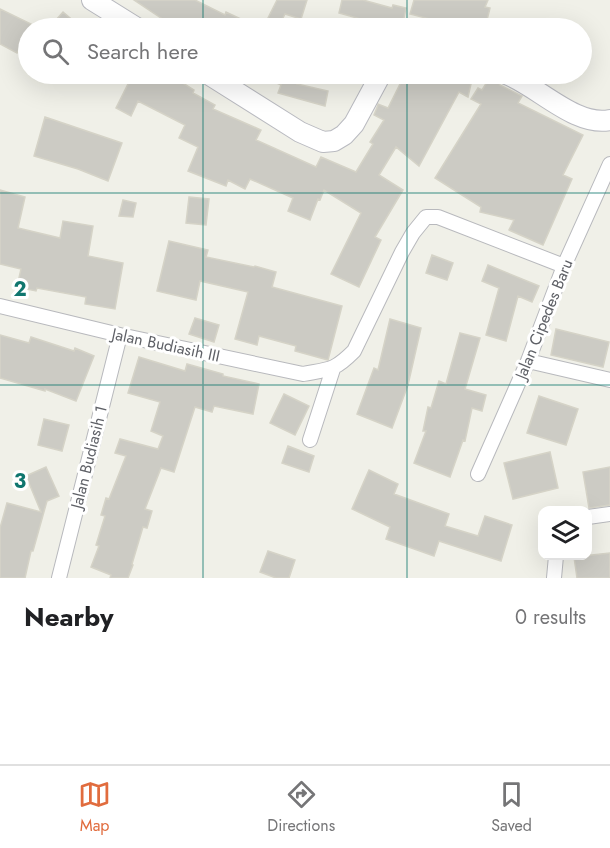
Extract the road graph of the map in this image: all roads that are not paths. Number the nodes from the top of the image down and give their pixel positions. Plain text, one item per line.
1 (92, 0) edge
2 (121, 18) edge
3 (224, 84) edge
4 (376, 84) edge
5 (527, 84) edge
6 (610, 120) edge
7 (610, 164) edge
8 (564, 266) junction
9 (0, 306) edge
10 (120, 335) junction
11 (528, 360) junction
12 (333, 369) junction
13 (610, 380) edge
14 (310, 440) dead end
15 (478, 474) dead end
16 (610, 514) edge
17 (592, 516) edge
18 (556, 560) edge
19 (59, 578) edge
20 (555, 578) edge

1 - 2 street
3 - 4 street
5 - 6 street
7 - 8 street, Jalan Cipedes Baru
8 - 11 street, Jalan Cipedes Baru
8 - 12 street
9 - 10 street, Jalan Budiasih III
10 - 12 street, Jalan Budiasih III
10 - 19 street, Jalan Budiasih 1
11 - 13 street
11 - 15 street, Jalan Cipedes Baru
12 - 14 street
16 - 17 street
18 - 20 street

